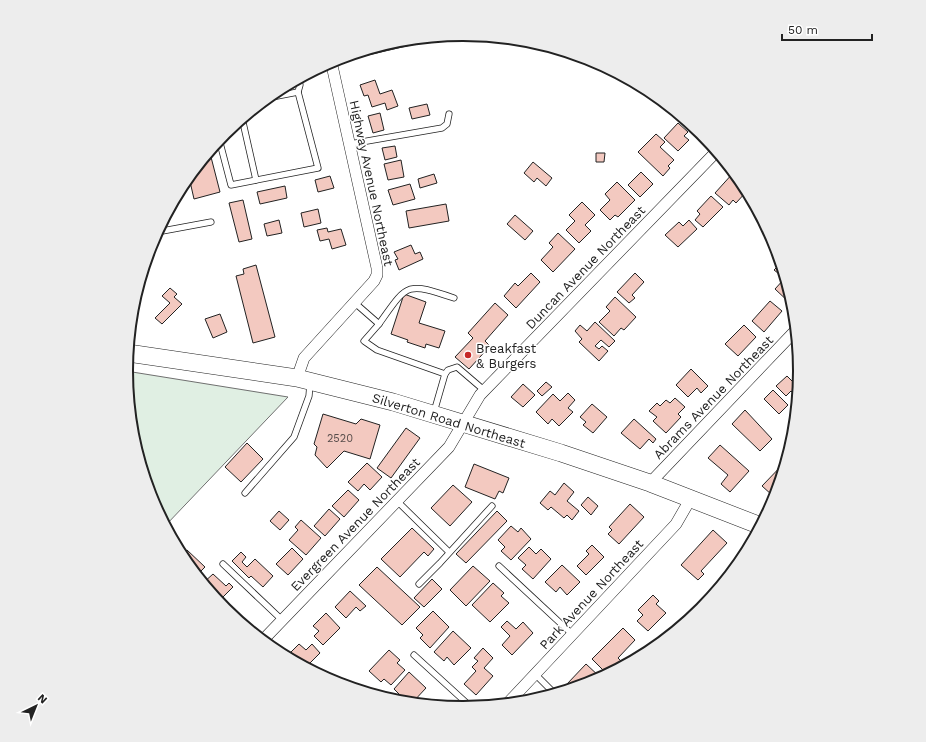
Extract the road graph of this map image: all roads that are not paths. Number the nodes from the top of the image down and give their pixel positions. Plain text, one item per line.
1 (333, 68) edge
2 (300, 84) edge
3 (298, 92) junction
4 (284, 94) edge
5 (449, 114) dead end
6 (243, 125) edge
7 (350, 144) junction
8 (221, 147) edge
9 (713, 155) edge
10 (256, 180) junction
11 (211, 222) dead end
12 (164, 231) edge
13 (454, 298) dead end
14 (354, 303) junction
15 (379, 324) junction
16 (791, 336) edge
17 (134, 353) edge
18 (445, 374) junction
19 (304, 380) junction
20 (485, 391) junction
21 (434, 414) junction
22 (463, 423) junction
23 (650, 483) junction
24 (245, 493) dead end
25 (691, 498) junction
26 (397, 501) junction
27 (492, 506) dead end
28 (755, 524) edge
29 (449, 552) junction
30 (223, 564) dead end
31 (499, 566) dead end
32 (419, 584) dead end
33 (282, 620) junction
34 (572, 634) junction
35 (267, 636) edge
36 (414, 655) dead end
37 (534, 674) junction
38 (550, 689) edge
39 (513, 697) edge
40 (464, 701) edge

1 - 7 street, Highway Avenue Northeast
2 - 3 lane
3 - 4 lane
3 - 10 lane
5 - 7 lane
6 - 10 lane
7 - 14 street, Highway Avenue Northeast
8 - 10 lane
9 - 20 street, Duncan Avenue Northeast
11 - 12 lane
13 - 15 lane
14 - 15 lane
14 - 19 street, Highway Avenue Northeast
15 - 18 lane
16 - 23 street, Abrams Avenue Northeast
17 - 19 main road, Silverton Road Northeast
18 - 20 lane
18 - 21 lane
19 - 21 main road, Silverton Road Northeast
19 - 24 lane
20 - 22 street, Duncan Avenue Northeast
21 - 22 main road, Silverton Road Northeast
22 - 23 main road, Silverton Road Northeast
22 - 26 street, Evergreen Avenue Northeast
23 - 25 main road, Silverton Road Northeast
25 - 28 main road, Silverton Road Northeast
25 - 34 street, Park Avenue Northeast
26 - 29 lane
26 - 33 street, Evergreen Avenue Northeast
27 - 29 lane
29 - 32 lane
30 - 33 lane
31 - 34 lane
33 - 35 street, Evergreen Avenue Northeast
34 - 37 street, Park Avenue Northeast
36 - 40 lane
37 - 38 lane
37 - 39 street, Park Avenue Northeast

